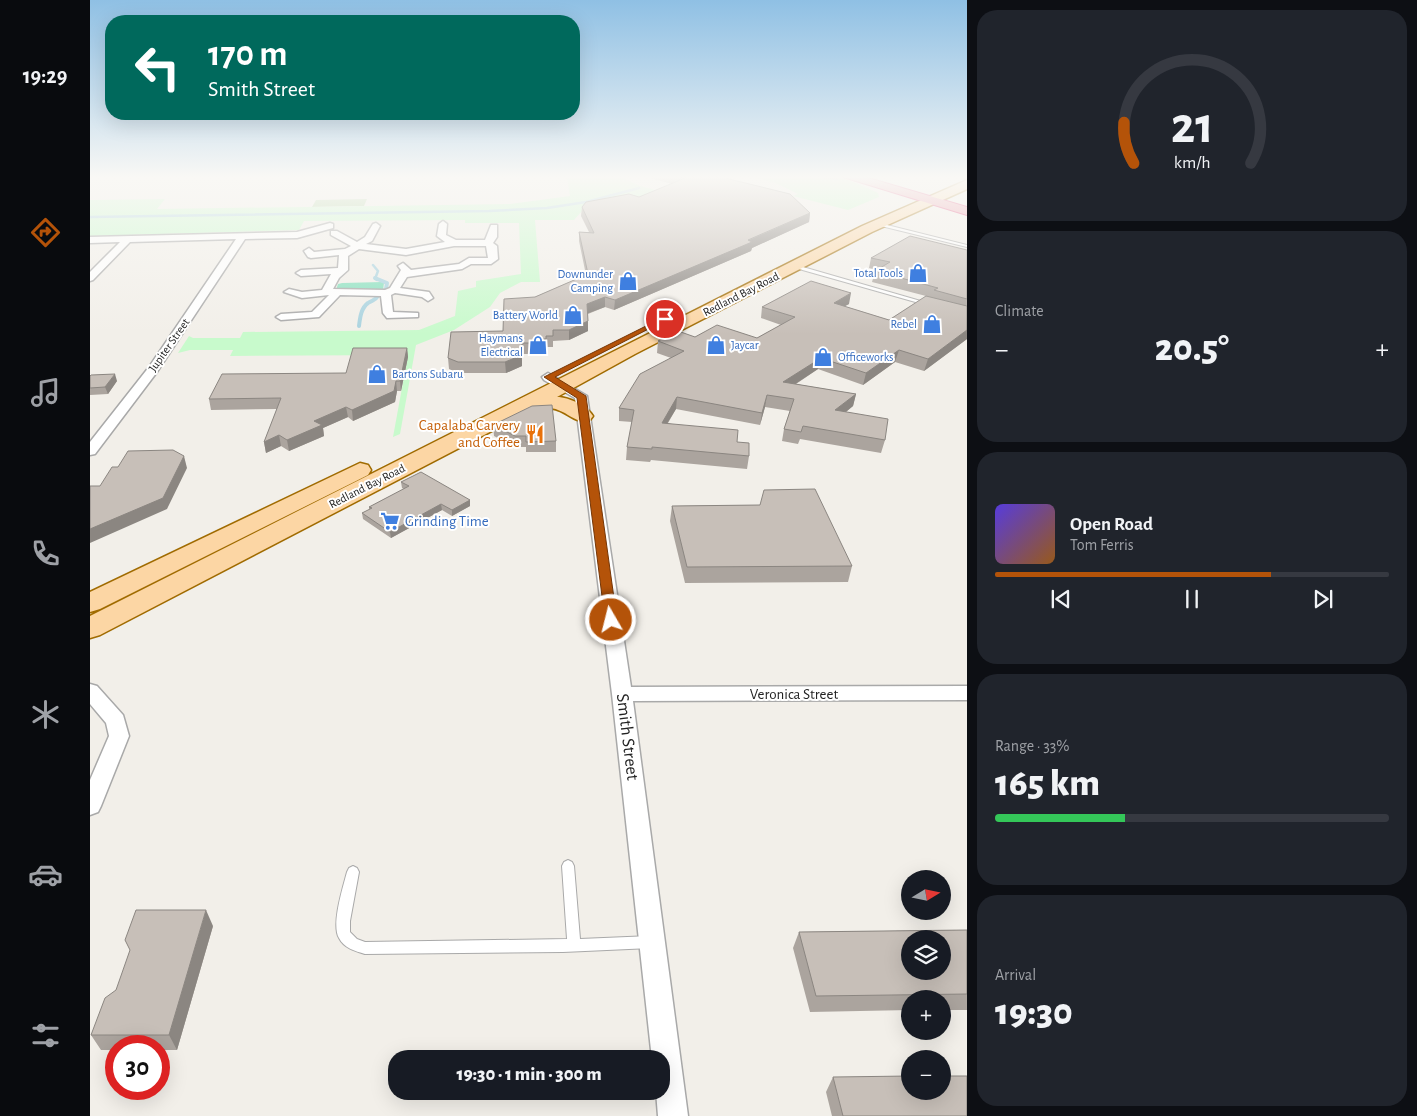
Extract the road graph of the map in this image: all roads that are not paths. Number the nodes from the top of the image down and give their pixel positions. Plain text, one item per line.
1 (374, 229) edge
2 (442, 229) edge
3 (494, 229) edge
4 (848, 229) edge
5 (867, 229) edge
6 (899, 229) edge
7 (243, 236) junction
8 (90, 240) edge
9 (127, 240) junction
10 (454, 243) junction
11 (488, 243) junction
12 (356, 246) junction
13 (967, 246) edge
14 (309, 251) dead end
15 (401, 252) junction
16 (344, 255) junction
17 (787, 264) junction
18 (343, 270) junction
19 (301, 273) dead end
20 (319, 274) junction
21 (404, 274) junction
22 (90, 278) edge
23 (333, 278) junction
24 (289, 292) dead end
25 (390, 292) junction
26 (332, 293) junction
27 (428, 298) dead end
28 (931, 305) edge
29 (414, 315) dead end
30 (280, 317) dead end
31 (557, 381) junction
32 (530, 403) junction
33 (583, 416) junction
34 (90, 451) edge
35 (90, 603) edge
36 (90, 628) edge
37 (90, 690) edge
38 (967, 693) edge
39 (622, 694) junction
40 (90, 806) edge
41 (568, 866) dead end
42 (353, 872) dead end
43 (652, 942) junction
44 (574, 945) junction
45 (673, 1116) edge

1 - 12 street
2 - 10 street
3 - 11 street
4 - 17 main road, Redland Bay Road
5 - 17 main road, Redland Bay Road
6 - 13 lane
7 - 9 street
7 - 12 street
7 - 34 street, Jupiter Street
8 - 9 street
9 - 22 street
10 - 11 street
10 - 15 street
11 - 21 street
12 - 15 street
12 - 16 street
14 - 16 street
15 - 21 street
16 - 18 street
17 - 28 lane
17 - 31 main road, Redland Bay Road
18 - 20 street
18 - 23 street
19 - 20 street
20 - 23 street
21 - 25 street
23 - 26 street
24 - 26 street
25 - 26 street
25 - 27 street
25 - 29 street
26 - 30 street
31 - 32 main road, Redland Bay Road
31 - 33 street, Smith Street
31 - 35 main road, Redland Bay Road
32 - 33 main road
32 - 36 main road, Redland Bay Road
33 - 39 street, Smith Street
37 - 40 street
38 - 39 street, Veronica Street
39 - 43 street, Smith Street
41 - 44 lane
42 - 44 lane
43 - 44 lane
43 - 45 street, Smith Street

